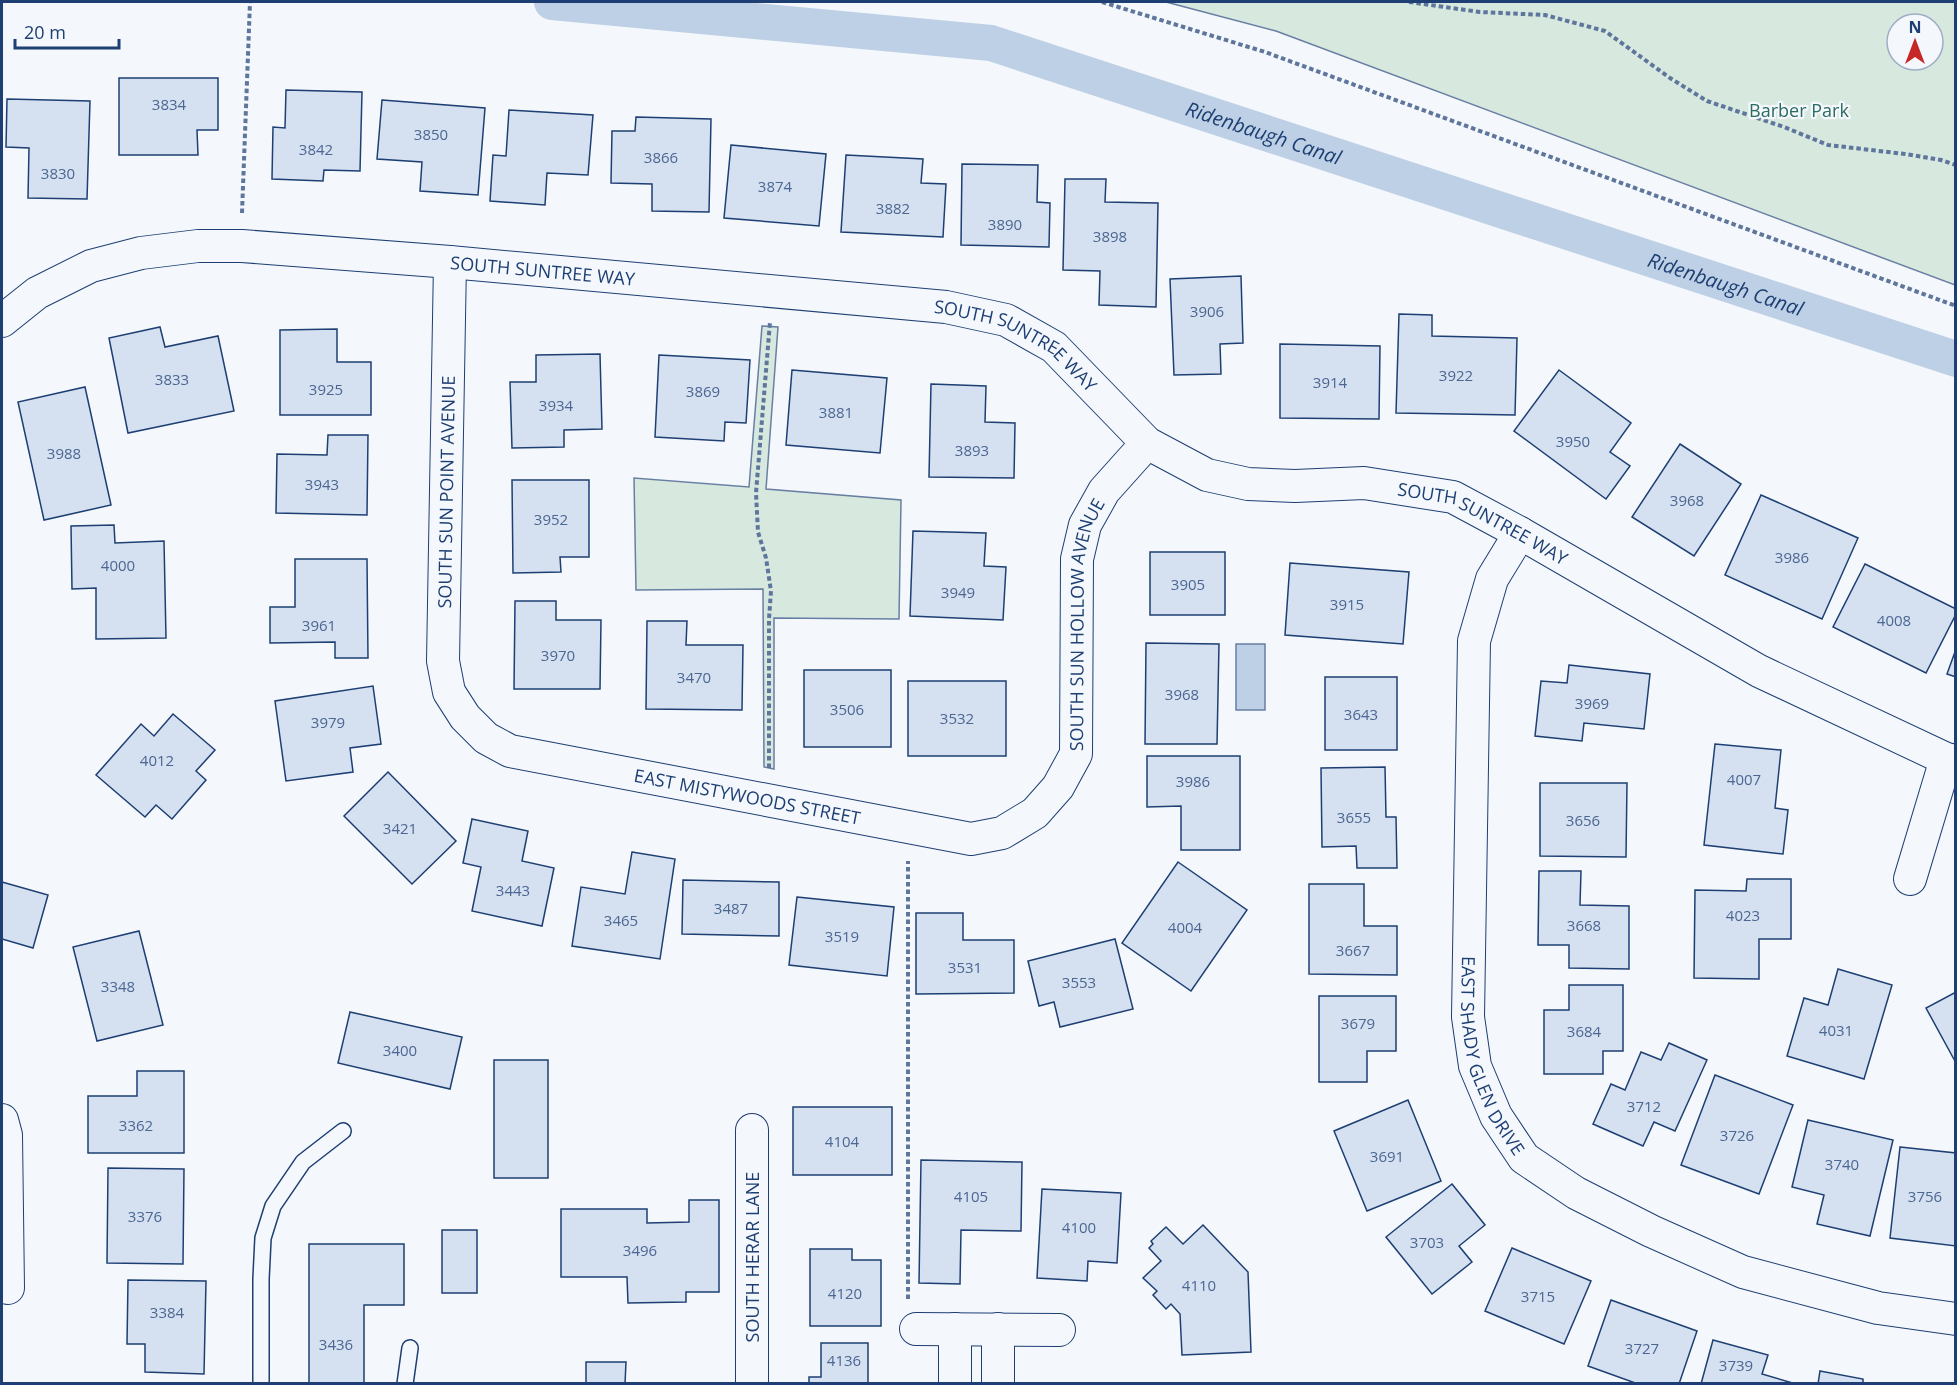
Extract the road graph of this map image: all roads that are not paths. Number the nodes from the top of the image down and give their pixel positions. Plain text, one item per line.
1 (450, 262) junction
2 (2, 321) edge
3 (1147, 443) junction
4 (1520, 533) junction
5 (465, 717) joint
6 (1951, 760) edge
7 (1035, 813) joint
8 (1910, 879) dead end
9 (2, 1120) edge
10 (752, 1130) dead end
11 (343, 1131) dead end
12 (8, 1288) dead end
13 (912, 1315) road end
14 (1956, 1320) edge
15 (955, 1329) junction
16 (998, 1329) junction
17 (1059, 1329) dead end
18 (410, 1348) dead end
19 (261, 1383) edge
20 (405, 1383) edge
21 (752, 1383) edge
22 (955, 1383) edge
23 (998, 1383) edge

1 - 2 street, SOUTH SUNTREE WAY
1 - 3 street, SOUTH SUNTREE WAY
1 - 5 street, SOUTH SUN POINT AVENUE
3 - 4 street, SOUTH SUNTREE WAY
3 - 7 street, SOUTH SUN HOLLOW AVENUE
4 - 6 street, SOUTH SUNTREE WAY
4 - 14 street, EAST SHADY GLEN DRIVE
5 - 7 street, EAST MISTYWOODS STREET
6 - 8 street, SOUTH SUNTREE WAY
9 - 12 street
10 - 21 street, SOUTH HERAR LANE
11 - 19 lane
13 - 15 street
15 - 16 street
15 - 22 street
16 - 17 street
16 - 23 street
18 - 20 lane

